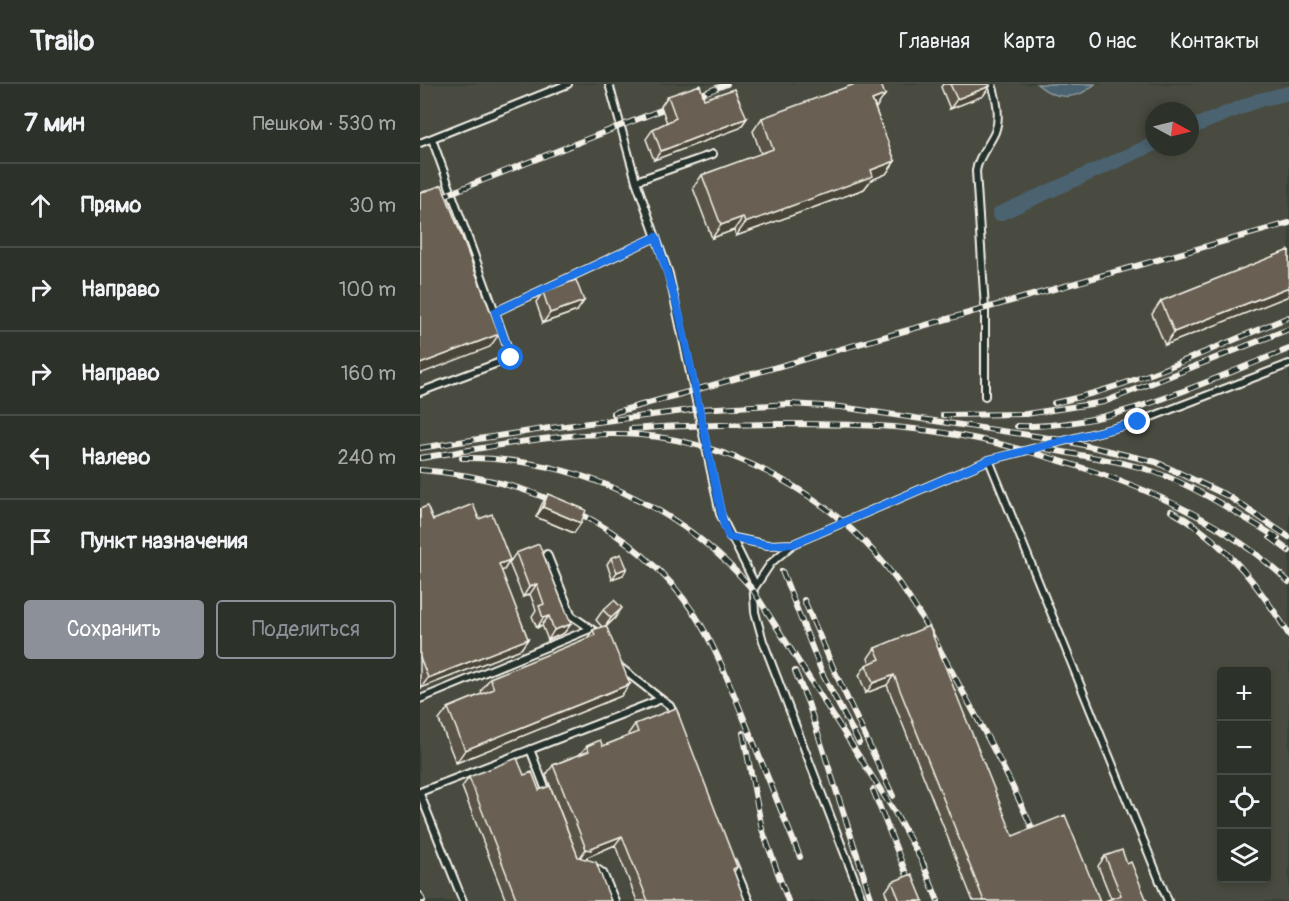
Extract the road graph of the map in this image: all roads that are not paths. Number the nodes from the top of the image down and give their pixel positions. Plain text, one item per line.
1 (568, 84) edge
2 (609, 84) edge
3 (992, 84) edge
4 (432, 139) junction
5 (420, 143) edge
6 (713, 154) dead end
7 (636, 181) junction
8 (656, 237) junction
9 (495, 312) junction
10 (1289, 364) edge
11 (420, 392) edge
12 (985, 396) dead end
13 (989, 460) junction
14 (729, 537) junction
15 (793, 544) junction
16 (547, 554) dead end
17 (753, 590) junction
18 (590, 629) junction
19 (605, 639) edge
20 (616, 660) edge
21 (420, 699) edge
22 (659, 699) junction
23 (677, 722) edge
24 (530, 749) junction
25 (420, 793) edge
26 (551, 804) edge
27 (732, 859) edge
28 (583, 867) edge
29 (463, 901) edge
30 (615, 901) edge
31 (749, 901) edge
32 (863, 901) edge
33 (1168, 901) edge

1 - 4 lane
2 - 7 lane
3 - 12 lane
4 - 5 lane
4 - 9 lane
6 - 7 lane
7 - 8 lane
8 - 9 lane
8 - 14 lane
9 - 11 lane
10 - 13 lane
13 - 15 lane
13 - 33 lane
14 - 15 lane
14 - 17 lane
15 - 17 lane
16 - 18 lane
17 - 32 lane
18 - 19 lane
18 - 21 lane
20 - 22 lane
22 - 23 lane
22 - 24 lane
24 - 25 lane
24 - 26 lane
25 - 29 lane
27 - 31 lane
28 - 30 lane

